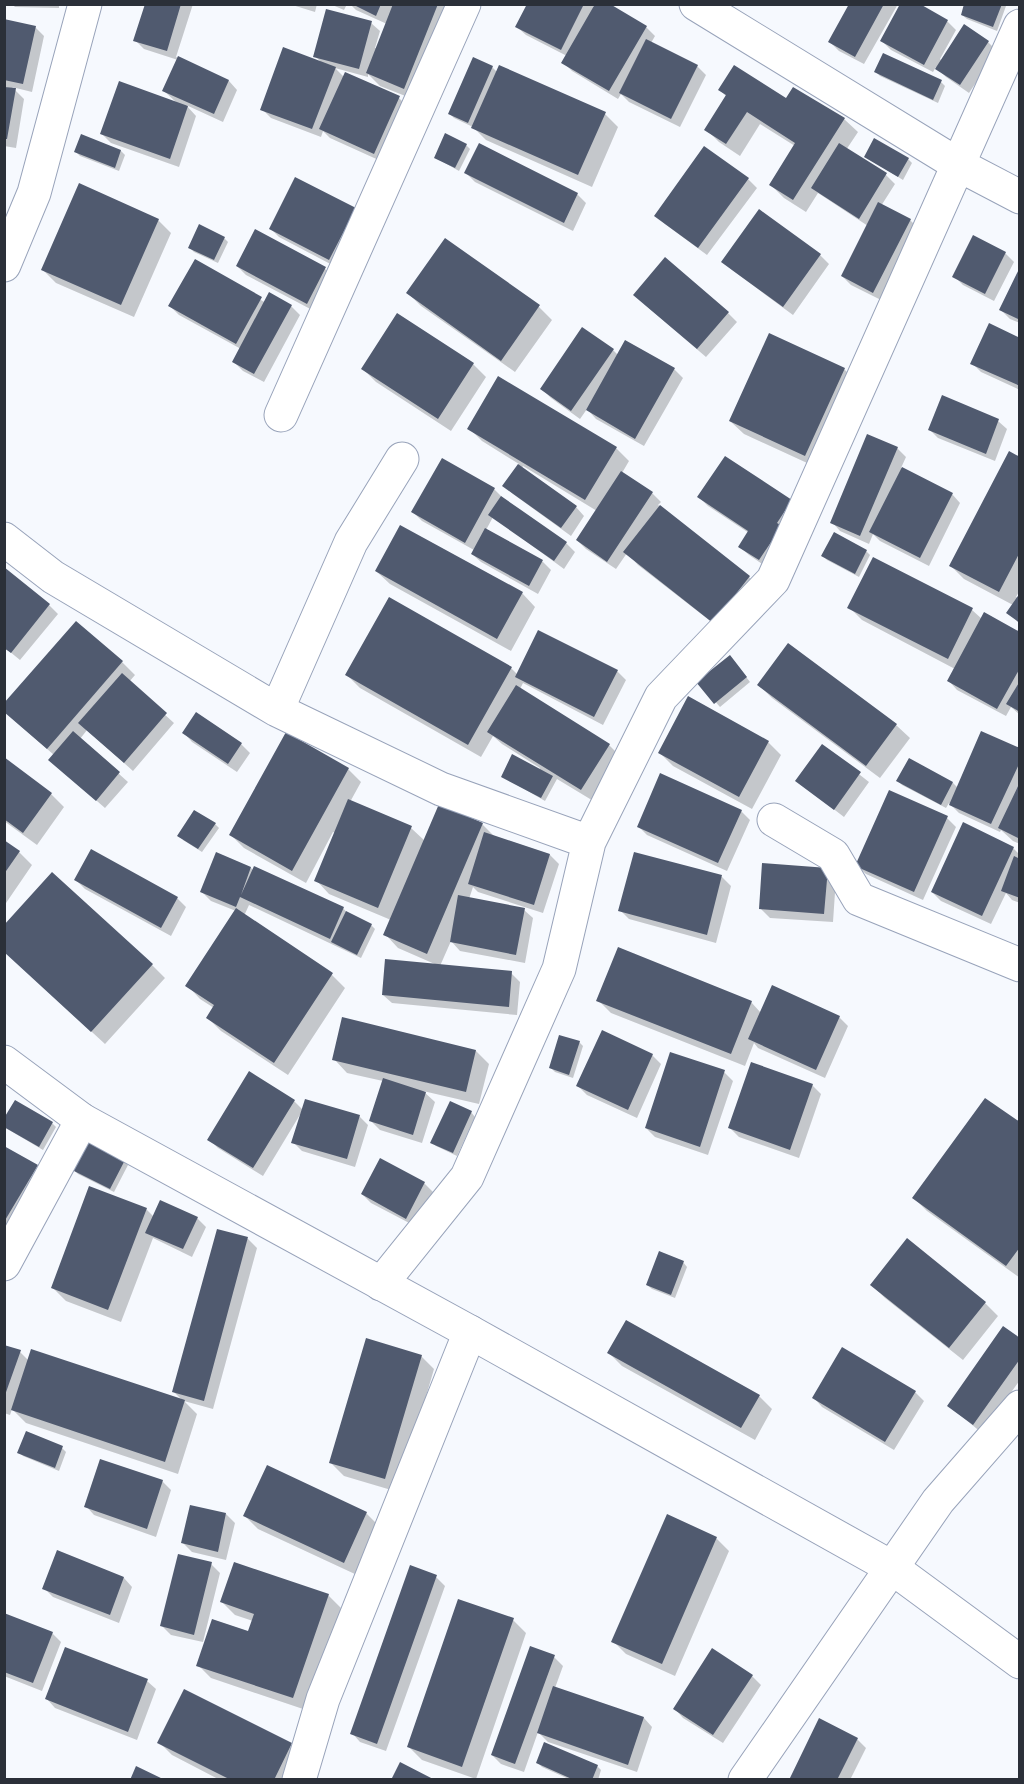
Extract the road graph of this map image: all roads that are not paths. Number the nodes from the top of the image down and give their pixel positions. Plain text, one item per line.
1 (85, 4) edge
2 (464, 4) edge
3 (696, 4) edge
4 (1020, 26) edge
5 (957, 164) junction
6 (1020, 197) edge
7 (4, 265) edge
8 (281, 415) dead end
9 (402, 459) dead end
10 (4, 539) edge
11 (277, 710) junction
12 (774, 820) dead end
13 (589, 842) junction
14 (1020, 965) edge
15 (4, 1062) edge
16 (82, 1120) junction
17 (4, 1264) edge
18 (381, 1284) junction
19 (470, 1332) junction
20 (1020, 1407) edge
21 (891, 1567) junction
22 (1020, 1662) edge
23 (299, 1779) edge
24 (745, 1779) edge

1 - 7 street
2 - 8 street
3 - 5 street
4 - 5 street
5 - 6 street
5 - 13 street
9 - 11 street
10 - 11 street
11 - 13 street
12 - 14 street
13 - 18 street
15 - 16 street
16 - 17 street
16 - 18 street
18 - 19 street
19 - 21 street
19 - 23 street
20 - 21 street
21 - 22 street
21 - 24 street

